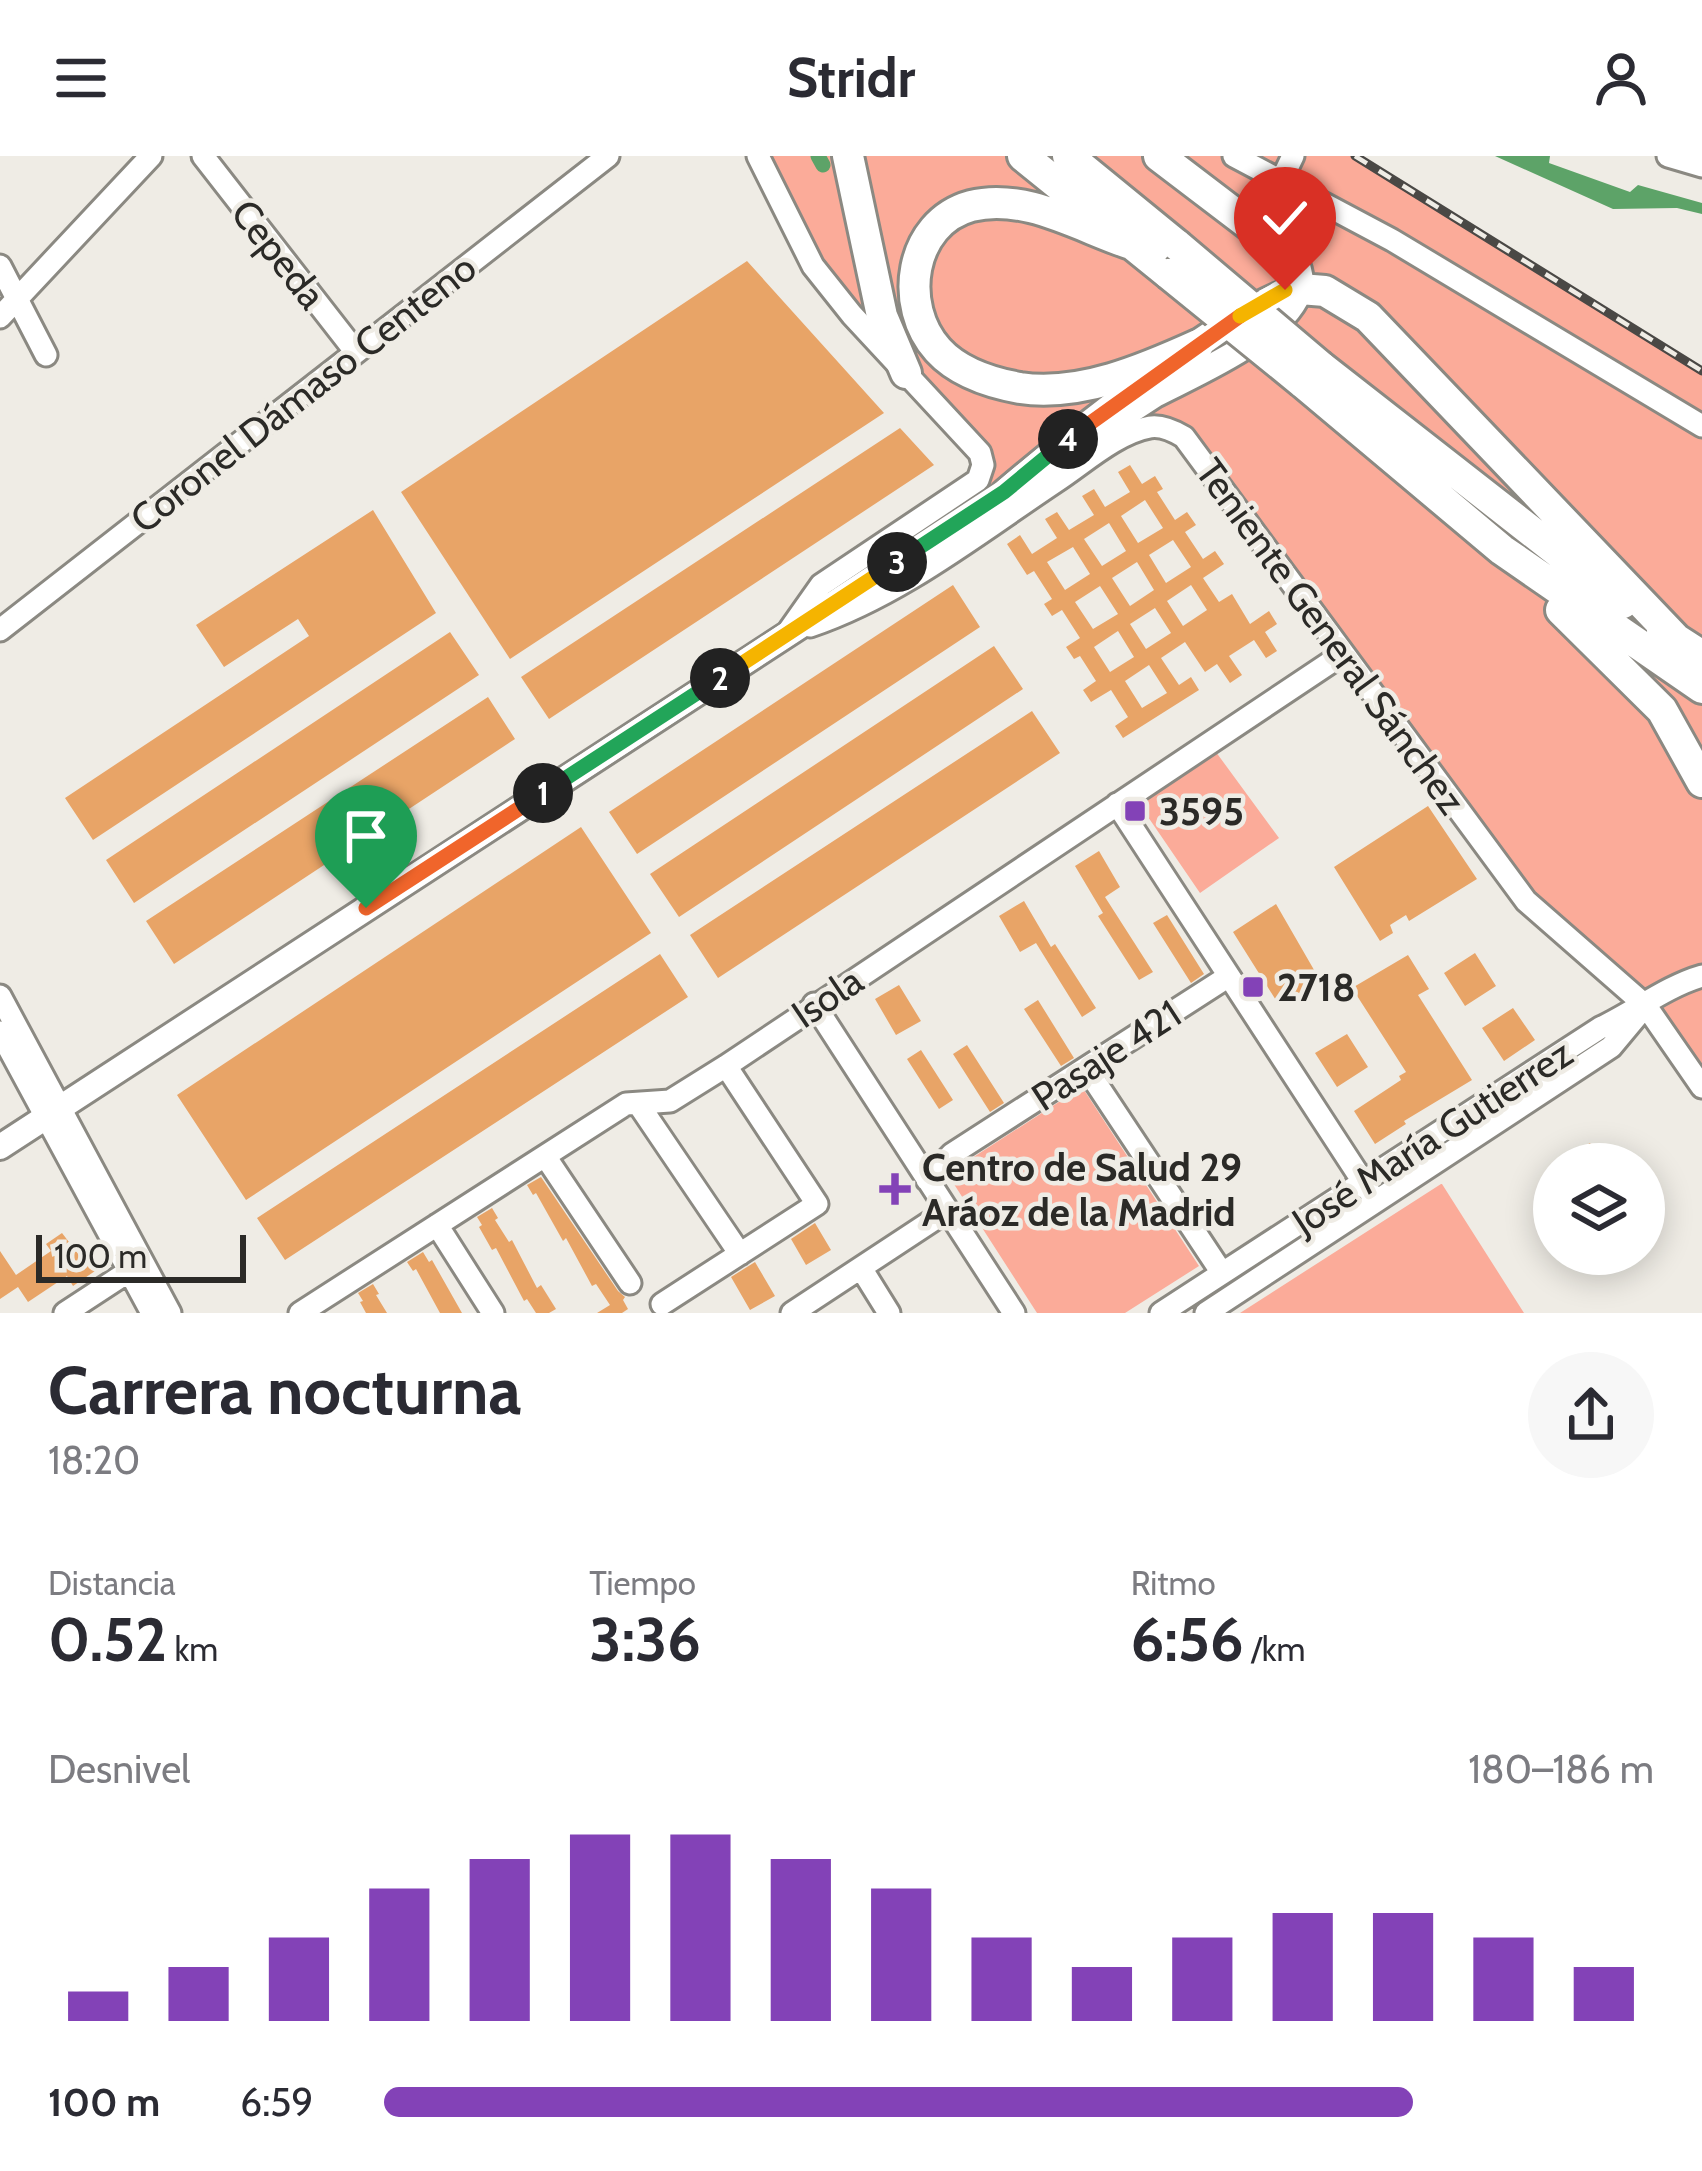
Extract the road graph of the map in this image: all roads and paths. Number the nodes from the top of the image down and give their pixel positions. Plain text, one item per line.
1 (151, 156) edge
2 (203, 156) edge
3 (758, 156) edge
4 (848, 156) edge
5 (1023, 156) edge
6 (1068, 156) edge
7 (1159, 156) edge
8 (1234, 156) edge
9 (1293, 156) edge
10 (1668, 156) edge
11 (603, 157) edge
12 (1702, 166) edge
13 (1282, 179) junction
14 (1131, 244) junction
15 (1173, 260) junction
16 (0, 266) edge
17 (1300, 289) junction
18 (17, 298) junction
19 (0, 317) edge
20 (1198, 345) junction
21 (355, 351) junction
22 (46, 355) dead end
23 (906, 373) junction
24 (1311, 374) junction
25 (1702, 425) edge
26 (1004, 492) junction
27 (1502, 550) junction
28 (0, 630) edge
29 (787, 634) junction
30 (1690, 649) edge
31 (1342, 654) junction
32 (1702, 688) edge
33 (1702, 782) edge
34 (1122, 811) junction
35 (1229, 976) junction
36 (1702, 976) edge
37 (0, 996) edge
38 (814, 1004) junction
39 (1646, 1006) junction
40 (0, 1032) edge
41 (726, 1066) junction
42 (1086, 1067) junction
43 (1702, 1087) edge
44 (639, 1105) junction
45 (53, 1112) junction
46 (0, 1147) edge
47 (545, 1156) junction
48 (927, 1180) junction
49 (1364, 1183) junction
50 (1377, 1203) junction
51 (947, 1210) junction
52 (437, 1225) junction
53 (740, 1254) junction
54 (136, 1266) junction
55 (861, 1268) junction
56 (1222, 1274) junction
57 (630, 1283) dead end
58 (662, 1304) dead end
59 (311, 1310) edge
60 (65, 1313) edge
61 (152, 1313) edge
62 (170, 1313) edge
63 (494, 1313) edge
64 (792, 1313) edge
65 (889, 1313) edge
66 (1014, 1313) edge
67 (1161, 1313) edge
68 (1206, 1313) edge

1 - 18 street
2 - 21 street, Cepeda
3 - 23 street
4 - 23 highway
5 - 14 highway
6 - 15 highway
7 - 17 highway
8 - 13 street
9 - 13 street
10 - 12 street
11 - 21 street, Coronel Dámaso Centeno
13 - 25 street
14 - 15 highway
14 - 20 highway
15 - 24 highway, bridge
16 - 18 street
17 - 20 main road
17 - 26 main road
17 - 30 highway
18 - 19 street
18 - 22 street
20 - 26 main road
21 - 28 street, Coronel Dámaso Centeno
23 - 29 street
24 - 27 highway
24 - 30 highway
26 - 29 main road
27 - 32 highway
27 - 33 highway
29 - 31 street, Teniente General Sánchez
29 - 45 main road
31 - 34 street, Isola
31 - 39 street, Teniente General Sánchez
34 - 35 street
34 - 38 street, Isola
35 - 42 street, Pasaje 421
35 - 49 street
36 - 39 street, José María Gutierrez
37 - 45 street
38 - 41 street, Isola
38 - 48 street
39 - 43 street, Teniente General Sánchez
39 - 49 street, José María Gutierrez
39 - 50 street, José María Gutierrez
40 - 45 street
41 - 44 street, Isola
41 - 53 street
42 - 48 street, Pasaje 421
42 - 56 street
44 - 47 street, Isola
44 - 53 street
45 - 46 main road
45 - 54 street
47 - 52 street, Isola
47 - 57 street
48 - 51 street
49 - 50 street
49 - 56 street, José María Gutierrez
50 - 68 street, José María Gutierrez
51 - 55 street
51 - 66 street
52 - 59 street, Isola
52 - 63 street
53 - 58 street
54 - 60 street
54 - 61 street
54 - 62 street
55 - 64 street
55 - 65 street
56 - 67 street, José María Gutierrez

